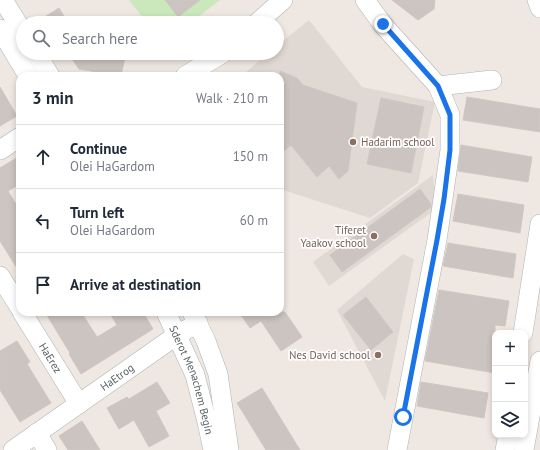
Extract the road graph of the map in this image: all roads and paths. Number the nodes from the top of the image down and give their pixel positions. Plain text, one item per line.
1 (4, 0) edge
2 (283, 0) edge
3 (365, 0) edge
4 (537, 0) edge
5 (540, 8) edge
6 (265, 16) edge
7 (16, 20) edge
8 (0, 29) edge
9 (16, 56) edge
10 (18, 60) edge
11 (40, 60) edge
12 (211, 60) edge
13 (26, 72) edge
14 (48, 72) edge
15 (192, 72) edge
16 (492, 80) dead end
17 (438, 86) junction
18 (16, 140) edge
19 (0, 150) edge
20 (540, 224) edge
21 (0, 276) edge
22 (16, 302) edge
23 (24, 316) edge
24 (168, 316) edge
25 (195, 318) edge
26 (523, 330) edge
27 (177, 335) junction
28 (540, 361) edge
29 (79, 404) junction
30 (37, 433) junction
31 (507, 438) edge
32 (13, 450) edge
33 (47, 450) edge
34 (213, 450) edge
35 (229, 450) edge
36 (397, 450) edge
37 (505, 450) edge
38 (524, 450) edge

1 - 7 street
2 - 6 street
3 - 17 street
4 - 5 street
8 - 9 street
10 - 13 street
11 - 14 street
12 - 15 street
16 - 17 street
17 - 36 street
18 - 19 street
20 - 26 street
21 - 22 street
23 - 29 street, HaErez
24 - 27 street, Sderot Menachem Begin
25 - 27 street, HaEtrog
25 - 35 street, Sderot Menachem Begin
27 - 29 street, HaEtrog
27 - 34 street, Sderot Menachem Begin
28 - 38 street
29 - 30 street, HaEtrog
30 - 32 street, HaEtrog
30 - 33 street
31 - 37 street

